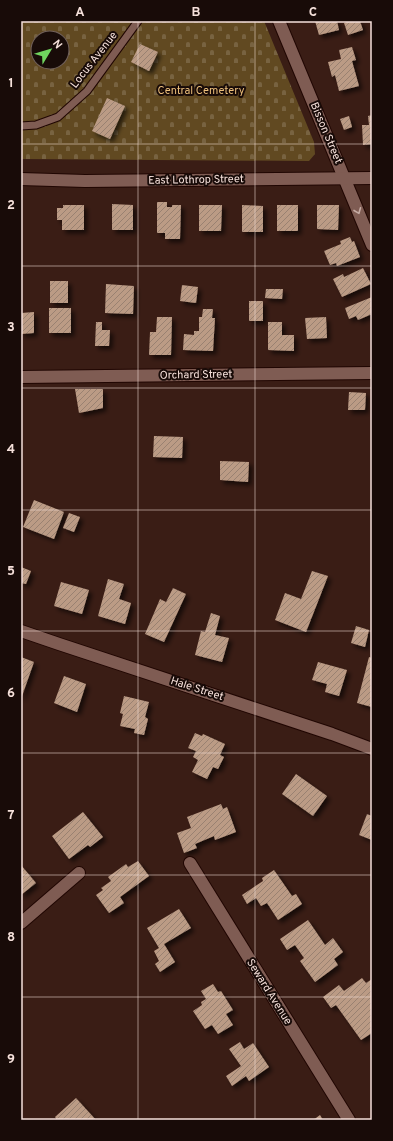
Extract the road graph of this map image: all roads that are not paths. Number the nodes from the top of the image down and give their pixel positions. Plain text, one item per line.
1 (138, 21) edge
2 (279, 21) edge
3 (21, 126) edge
4 (344, 178) junction
5 (372, 178) edge
6 (21, 180) edge
7 (372, 245) edge
8 (372, 373) edge
9 (21, 377) edge
10 (21, 631) edge
11 (372, 749) edge
12 (190, 863) dead end
13 (79, 873) dead end
14 (21, 923) edge
15 (349, 1120) edge

1 - 3 lane, Locus Avenue
2 - 4 street, Bisson Street
4 - 5 street, East Lothrop Street
4 - 6 street, East Lothrop Street
4 -> 7 street, Bisson Street
8 - 9 street, Orchard Street
10 - 11 street, Hale Street
12 - 15 street, Seward Avenue
13 - 14 street

